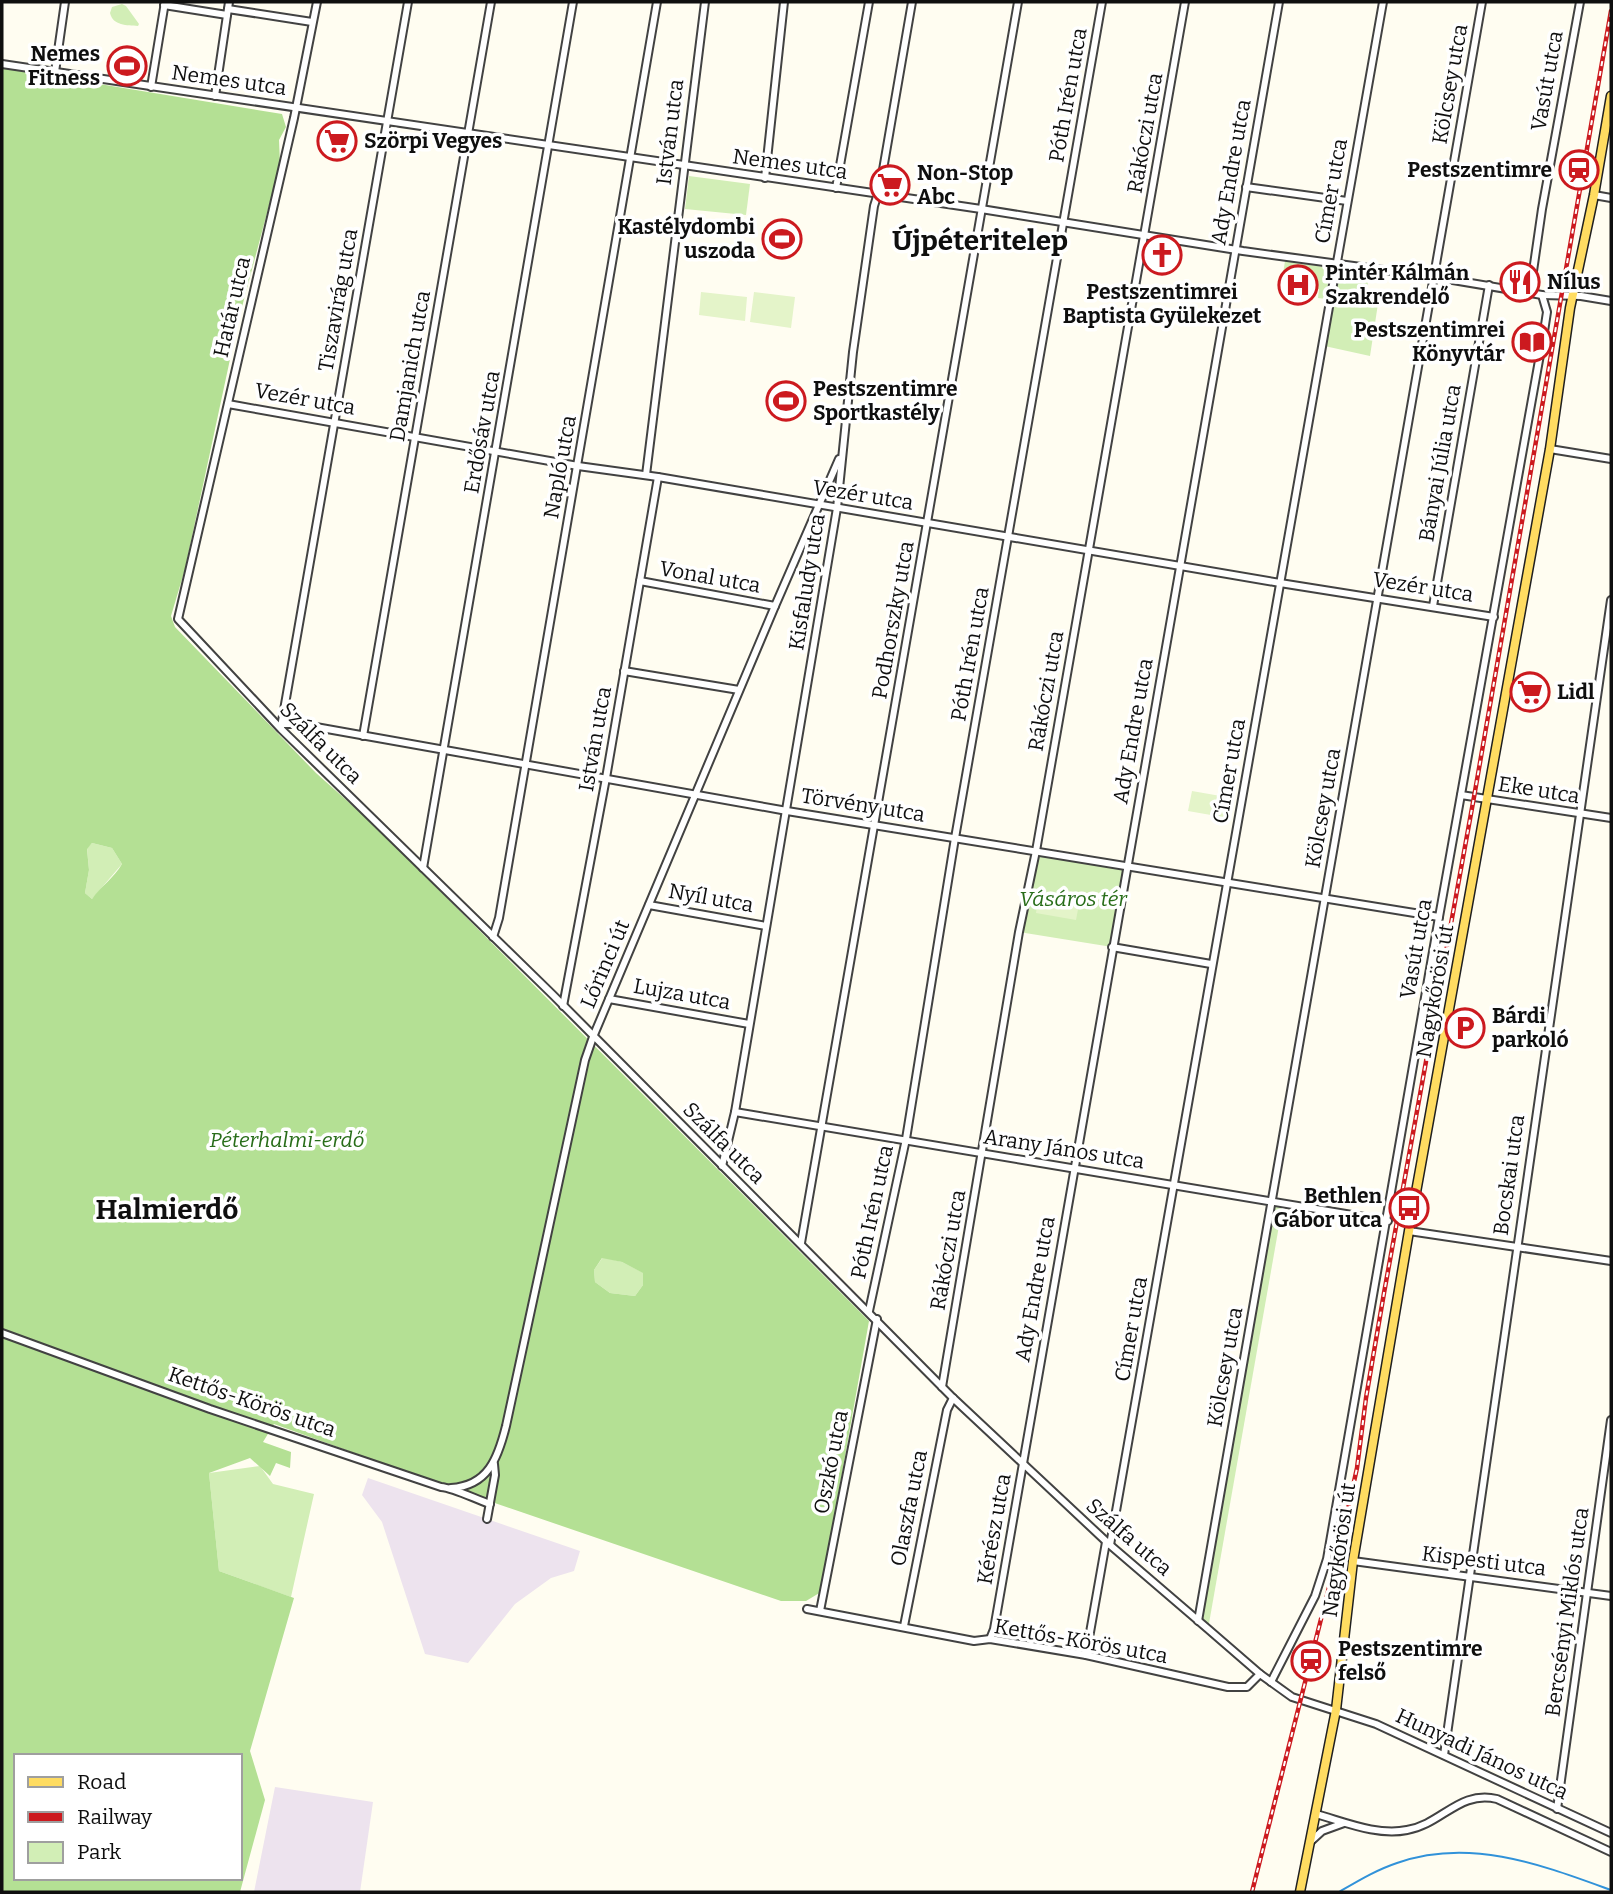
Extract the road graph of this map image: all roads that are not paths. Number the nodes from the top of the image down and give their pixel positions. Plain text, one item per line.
1 (65, 2) edge
2 (317, 2) edge
3 (408, 2) edge
4 (491, 2) edge
5 (573, 2) edge
6 (657, 2) edge
7 (705, 2) edge
8 (784, 2) edge
9 (869, 2) edge
10 (912, 2) edge
11 (1018, 2) edge
12 (1102, 2) edge
13 (1185, 2) edge
14 (1279, 2) edge
15 (1382, 2) edge
16 (1482, 2) edge
17 (1580, 2) edge
18 (165, 4) edge
19 (228, 9) edge
20 (312, 22) junction
21 (2, 64) edge
22 (55, 72) junction
23 (151, 87) junction
24 (215, 96) junction
25 (1611, 96) edge
26 (294, 108) junction
27 (387, 121) junction
28 (467, 133) junction
29 (548, 146) junction
30 (631, 158) junction
31 (683, 166) junction
32 (765, 178) junction
33 (1246, 187) junction
34 (836, 188) junction
35 (877, 194) junction
36 (1594, 195) junction
37 (1611, 198) edge
38 (1347, 201) junction
39 (981, 209) junction
40 (1063, 223) junction
41 (1145, 234) junction
42 (1236, 250) junction
43 (1336, 262) junction
44 (1435, 277) junction
45 (1489, 285) junction
46 (1530, 292) junction
47 (1542, 295) junction
48 (1572, 297) junction
49 (1611, 301) edge
50 (228, 404) junction
51 (335, 422) junction
52 (416, 437) junction
53 (1550, 449) junction
54 (497, 451) junction
55 (841, 455) junction
56 (1611, 459) edge
57 (578, 466) junction
58 (646, 475) junction
59 (658, 477) junction
60 (818, 505) junction
61 (837, 508) junction
62 (928, 523) junction
63 (1008, 536) junction
64 (1087, 550) junction
65 (1179, 566) junction
66 (640, 582) junction
67 (1280, 583) junction
68 (1378, 598) junction
69 (1611, 600) edge
70 (775, 606) junction
71 (1433, 606) junction
72 (1494, 617) junction
73 (178, 619) joint
74 (624, 671) junction
75 (739, 690) junction
76 (281, 726) junction
77 (363, 736) junction
78 (444, 751) junction
79 (525, 765) junction
80 (606, 778) junction
81 (697, 793) junction
82 (1461, 795) junction
83 (1486, 799) junction
84 (787, 811) junction
85 (1580, 814) junction
86 (1611, 818) edge
87 (874, 825) junction
88 (955, 838) junction
89 (1036, 851) junction
90 (1128, 866) junction
91 (423, 868) junction
92 (1228, 881) junction
93 (1325, 899) junction
94 (649, 905) junction
95 (1439, 917) junction
96 (766, 926) junction
97 (493, 937) junction
98 (1112, 947) junction
99 (1211, 964) junction
100 (609, 999) junction
101 (563, 1006) junction
102 (749, 1024) junction
103 (593, 1037) junction
104 (735, 1111) junction
105 (822, 1126) junction
106 (906, 1139) junction
107 (983, 1154) junction
108 (722, 1166) junction
109 (1074, 1168) junction
110 (1174, 1185) junction
111 (1271, 1201) junction
112 (1388, 1221) junction
113 (1409, 1231) junction
114 (801, 1243) junction
115 (1517, 1246) junction
116 (1611, 1261) edge
117 (869, 1311) junction
118 (877, 1319) junction
119 (2, 1333) edge
120 (942, 1387) junction
121 (953, 1398) junction
122 (1611, 1420) edge
123 (494, 1464) junction
124 (1022, 1465) junction
125 (451, 1488) junction
126 (490, 1504) junction
127 (487, 1519) dead end
128 (1108, 1544) junction
129 (1353, 1561) junction
130 (1471, 1578) junction
131 (1587, 1592) junction
132 (1611, 1596) edge
133 (807, 1609) dead end
134 (820, 1611) junction
135 (1199, 1621) junction
136 (904, 1626) junction
137 (990, 1639) junction
138 (1086, 1655) junction
139 (1260, 1674) junction
140 (1271, 1682) junction
141 (1336, 1710) junction
142 (1444, 1755) junction
143 (1557, 1809) junction
144 (1316, 1814) junction
145 (1346, 1822) junction
146 (1611, 1833) edge
147 (1310, 1842) junction
148 (1611, 1852) edge
149 (1300, 1892) edge

1 - 22 street
2 - 20 street, Határ utca
3 - 27 street, Tiszavirág utca
4 - 28 street, Damjanich utca
5 - 29 street, Erdősáv utca
6 - 30 street, Napló utca
7 - 31 street, István utca
8 - 32 street
9 - 34 street
10 - 35 street, Kisfaludy utca
11 - 39 street, Podhorszky utca
12 - 40 street, Póth Irén utca
13 - 41 street, Rákóczi utca
14 - 33 street, Ady Endre utca
15 - 38 street, Címer utca
16 - 44 street, Kölcsey utca
17 - 46 street, Vasút utca
18 - 19 street
18 - 23 street
19 - 20 street
19 - 24 street
20 - 26 street, Határ utca
21 - 22 street, Nemes utca
22 - 23 street, Nemes utca
23 - 24 street, Nemes utca
24 - 26 street, Nemes utca
25 - 36 main road, Nagykőrösi út
26 - 27 street, Nemes utca
26 - 50 street, Határ utca
27 - 28 street, Nemes utca
27 - 51 street, Tiszavirág utca
28 - 29 street, Nemes utca
28 - 52 street, Damjanich utca
29 - 30 street, Nemes utca
29 - 54 street, Erdősáv utca
30 - 31 street, Nemes utca
30 - 57 street, Napló utca
31 - 32 street, Nemes utca
31 - 58 street, István utca
32 - 34 street, Nemes utca
33 - 38 street
33 - 42 street, Ady Endre utca
34 - 35 street, Nemes utca
35 - 39 street, Nemes utca
35 - 55 street, Kisfaludy utca
36 - 37 street
36 - 48 main road, Nagykőrösi út
38 - 43 street, Címer utca
39 - 40 street, Nemes utca
39 - 62 street, Podhorszky utca
40 - 41 street, Nemes utca
40 - 63 street, Póth Irén utca
41 - 42 street, Nemes utca
41 - 64 street, Rákóczi utca
42 - 43 street, Nemes utca
42 - 65 street, Ady Endre utca
43 - 44 street, Nemes utca
43 - 67 street, Címer utca
44 - 45 street, Nemes utca
44 - 68 street, Kölcsey utca
45 - 46 street, Nemes utca
45 - 71 street, Bányai Júlia utca
46 - 47 street, Nemes utca
47 - 48 street, Nemes utca
47 - 72 street, Vasút utca
48 - 49 street, Nemes utca
48 - 53 main road, Nagykőrösi út
50 - 51 street, Vezér utca
50 - 73 street, Határ utca
51 - 52 street, Vezér utca
51 - 76 street, Tiszavirág utca
52 - 54 street, Vezér utca
52 - 77 street, Damjanich utca
53 - 56 street
53 - 83 main road, Nagykőrösi út
54 - 57 street, Vezér utca
54 - 78 street, Erdősáv utca
55 - 60 street, Lőrinci út
55 - 61 street, Kisfaludy utca
57 - 58 street, Vezér utca
57 - 79 street, Napló utca
58 - 59 street, Vezér utca
59 - 60 street, Vezér utca
59 - 66 street, István utca
60 - 61 street, Vezér utca
60 - 70 street, Lőrinci út
61 - 62 street, Vezér utca
61 - 84 street, Kisfaludy utca
62 - 63 street, Vezér utca
62 - 87 street, Podhorszky utca
63 - 64 street, Vezér utca
63 - 88 street, Póth Irén utca
64 - 65 street, Vezér utca
64 - 89 street, Rákóczi utca
65 - 67 street, Vezér utca
65 - 90 street, Ady Endre utca
66 - 70 street, Vonal utca
66 - 74 street, István utca
67 - 68 street, Vezér utca
67 - 92 street, Címer utca
68 - 71 street, Vezér utca
68 - 93 street, Kölcsey utca
69 - 85 street, Bocskai utca
70 - 75 street, Lőrinci út
71 - 72 street, Vezér utca
72 - 82 street, Vasút utca
73 - 76 street, Szálfa utca
74 - 75 street
74 - 80 street, István utca
75 - 81 street, Lőrinci út
76 - 77 street, Törvény utca
76 - 91 street, Szálfa utca
77 - 78 street, Törvény utca
78 - 79 street, Törvény utca
78 - 91 street, Erdősáv utca
79 - 80 street, Törvény utca
79 - 97 street, Napló utca
80 - 81 street, Törvény utca
80 - 101 street, István utca
81 - 84 street, Törvény utca
81 - 94 street, Lőrinci út
82 - 83 street, Eke utca
82 - 95 street, Vasút utca
83 - 85 street, Eke utca
83 - 113 main road, Nagykőrösi út
84 - 87 street, Törvény utca
84 - 96 street, Kisfaludy utca
85 - 86 street, Eke utca
85 - 115 street, Bocskai utca
87 - 88 street, Törvény utca
87 - 105 street, Podhorszky utca
88 - 89 street, Törvény utca
88 - 106 street, Póth Irén utca
89 - 90 street, Törvény utca
89 - 107 street, Rákóczi utca
90 - 92 street, Törvény utca
90 - 98 street, Ady Endre utca
91 - 97 street, Szálfa utca
92 - 93 street, Törvény utca
92 - 99 street, Címer utca
93 - 95 street, Törvény utca
93 - 111 street, Kölcsey utca
94 - 96 street, Nyíl utca
94 - 100 street, Lőrinci út
95 - 112 street, Vasút utca
96 - 102 street, Kisfaludy utca
97 - 101 street, Szálfa utca
98 - 99 street
98 - 109 street, Ady Endre utca
99 - 110 street, Címer utca
100 - 102 street, Lujza utca
100 - 103 street, Lőrinci út
101 - 103 street, Szálfa utca
102 - 104 street, Kisfaludy utca
103 - 108 street, Szálfa utca
103 - 123 street, Lőrinci út
104 - 105 street, Arany János utca
104 - 108 street, Kisfaludy utca
105 - 106 street, Arany János utca
105 - 114 street, Podhorszky utca
106 - 107 street, Arany János utca
106 - 117 street, Póth Irén utca
107 - 109 street, Arany János utca
107 - 120 street, Rákóczi utca
108 - 114 street, Szálfa utca
109 - 110 street, Arany János utca
109 - 124 street, Ady Endre utca
110 - 111 street, Arany János utca
110 - 128 street, Címer utca
111 - 112 street, Arany János utca
111 - 135 street, Kölcsey utca
112 - 140 street, Vasút utca
113 - 115 street
113 - 129 main road, Nagykőrösi út
114 - 117 street, Szálfa utca
115 - 116 street
115 - 130 street, Bocskai utca
117 - 118 street, Szálfa utca
118 - 120 street, Szálfa utca
118 - 134 street, Oszkó utca
119 - 125 street, Kettős-Körös utca
120 - 121 street, Szálfa utca
121 - 124 street, Szálfa utca
121 - 136 street, Olaszfa utca
122 - 131 street, Bercsényi Miklós utca
123 - 125 street
123 - 126 street, Lőrinci út
124 - 128 street, Szálfa utca
124 - 137 street, Kérész utca
125 - 126 street, Kettős-Körös utca
126 - 127 street, Lőrinci út
128 - 135 street, Szálfa utca
128 - 138 street, Címer utca
129 - 130 street, Kispesti utca
129 - 141 main road, Nagykőrösi út
130 - 131 street, Kispesti utca
130 - 142 street, Bocskai utca
131 - 132 street, Kispesti utca
131 - 143 street, Bercsényi Miklós utca
133 - 134 street, Kettős-Körös utca
134 - 136 street, Kettős-Körös utca
135 - 139 street, Szálfa utca
136 - 137 street, Kettős-Körös utca
137 - 138 street, Kettős-Körös utca
138 - 139 street, Kettős-Körös utca
139 - 140 street
140 - 141 street
141 - 142 street, Hunyadi János utca
141 - 144 main road, Nagykőrösi út
142 - 143 street, Hunyadi János utca
143 - 146 street, Hunyadi János utca
144 - 145 street
144 - 147 main road, Nagykőrösi út
145 - 147 street
145 - 148 street
147 - 149 main road, Nagykőrösi út

